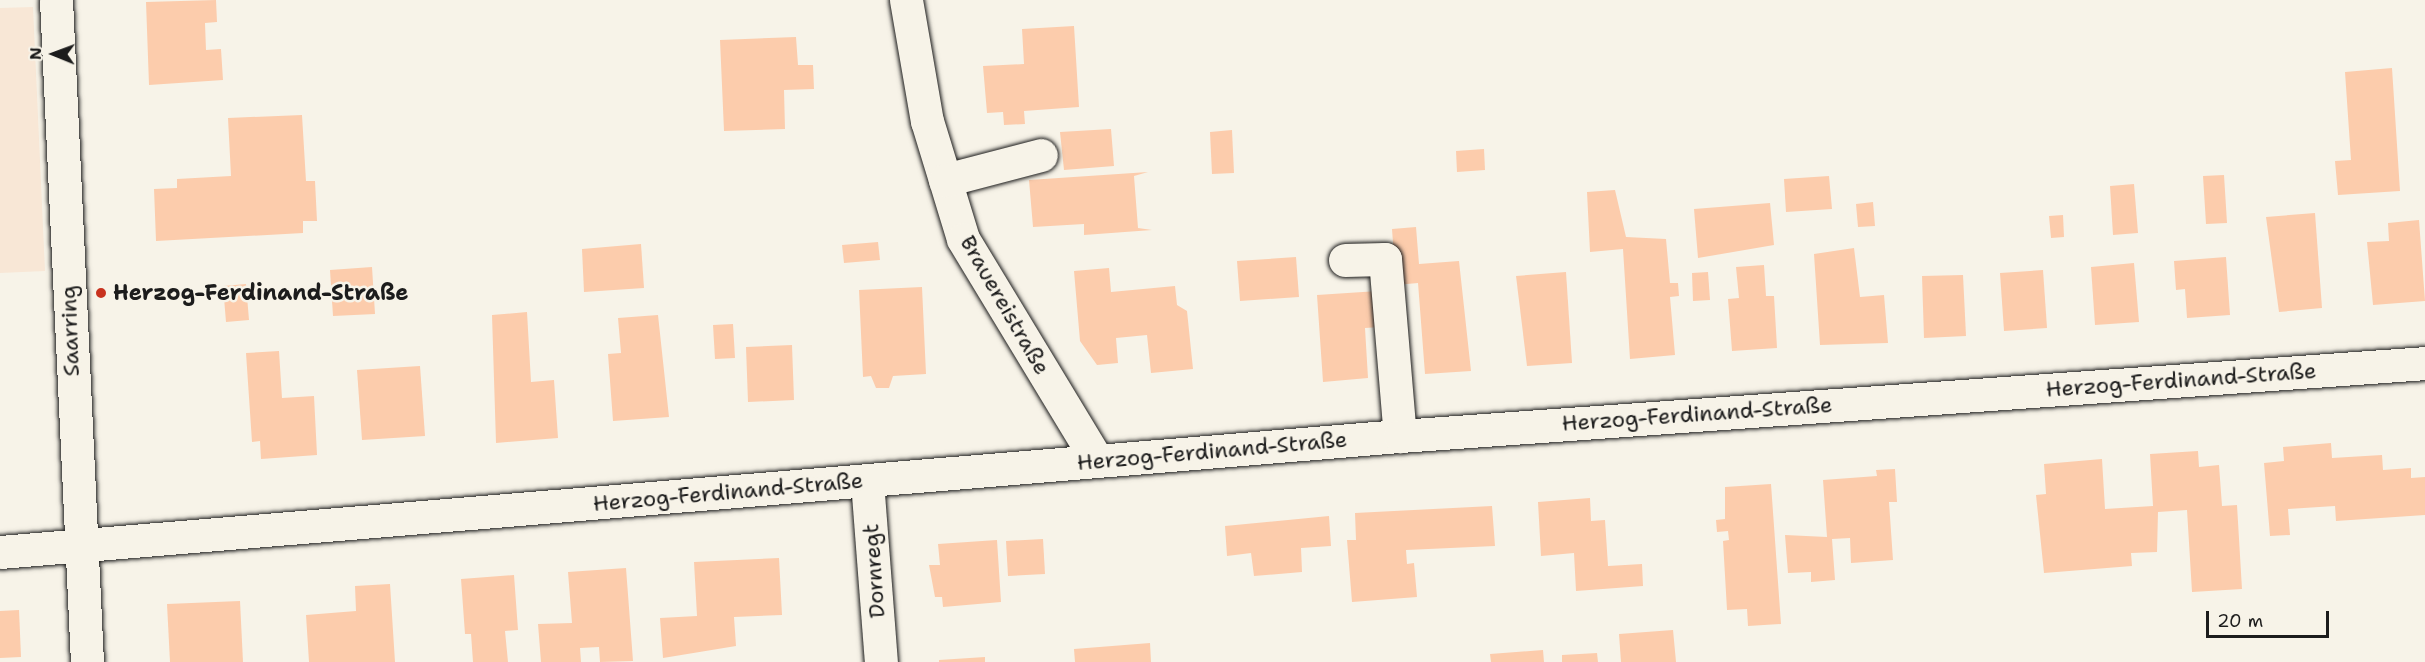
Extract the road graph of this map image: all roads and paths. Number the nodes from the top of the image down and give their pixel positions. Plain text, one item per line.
1 (56, 0) edge
2 (906, 0) edge
3 (1041, 155) dead end
4 (945, 180) junction
5 (1345, 261) dead end
6 (2425, 363) edge
7 (1400, 435) junction
8 (1097, 459) junction
9 (867, 481) junction
10 (79, 547) junction
11 (0, 552) edge
12 (87, 662) edge
13 (881, 662) edge

1 - 10 street, Saarring
2 - 4 street, Brauereistraße
3 - 4 street
4 - 8 street, Brauereistraße
5 - 7 street
6 - 7 street, Herzog-Ferdinand-Straße
7 - 8 street, Herzog-Ferdinand-Straße
8 - 9 street, Herzog-Ferdinand-Straße
9 - 10 street, Herzog-Ferdinand-Straße
9 - 13 street, Dornregt
10 - 11 street, Herzog-Ferdinand-Straße
10 - 12 street, Saarring

